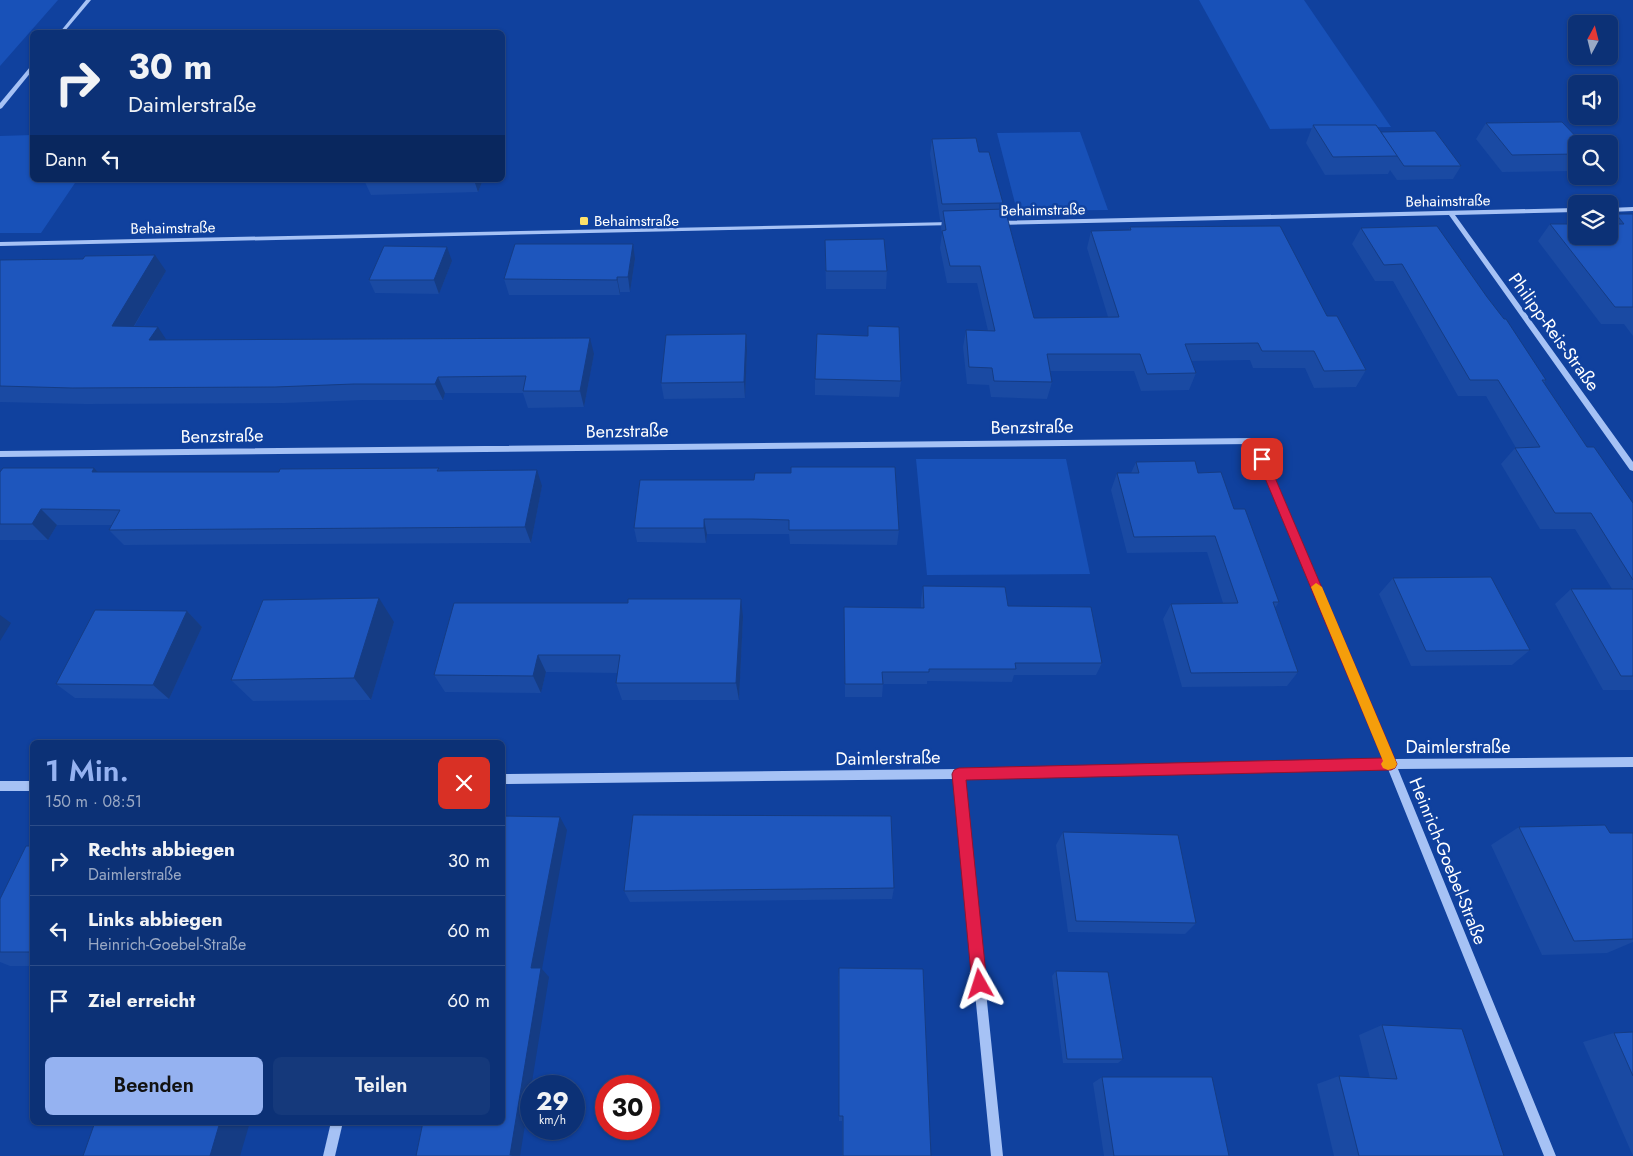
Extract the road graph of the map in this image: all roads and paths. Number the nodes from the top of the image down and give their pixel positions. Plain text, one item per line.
1 (90, 0) edge
2 (64, 30) edge
3 (30, 70) edge
4 (0, 107) edge
5 (1633, 209) edge
6 (1568, 210) edge
7 (1618, 210) edge
8 (1451, 214) junction
9 (988, 223) edge
10 (959, 224) edge
11 (0, 244) edge
12 (1255, 441) joint
13 (0, 454) edge
14 (1633, 468) edge
15 (1633, 762) edge
16 (1391, 764) junction
17 (959, 774) junction
18 (505, 779) edge
19 (0, 786) edge
20 (30, 786) edge
21 (336, 1125) edge
22 (329, 1156) edge
23 (997, 1156) edge
24 (1550, 1156) edge

1 - 2 street
3 - 4 street
5 - 7 street
6 - 8 street, Behaimstraße
8 - 9 street, Behaimstraße
8 - 14 street, Philipp-Reis-Straße
10 - 11 street, Behaimstraße
12 - 13 street, Benzstraße
12 - 16 street, Heinrich-Goebel-Straße
15 - 16 street, Daimlerstraße
16 - 17 street, Daimlerstraße
16 - 24 street, Heinrich-Goebel-Straße
17 - 18 street, Daimlerstraße
17 - 23 street
19 - 20 street
21 - 22 street

